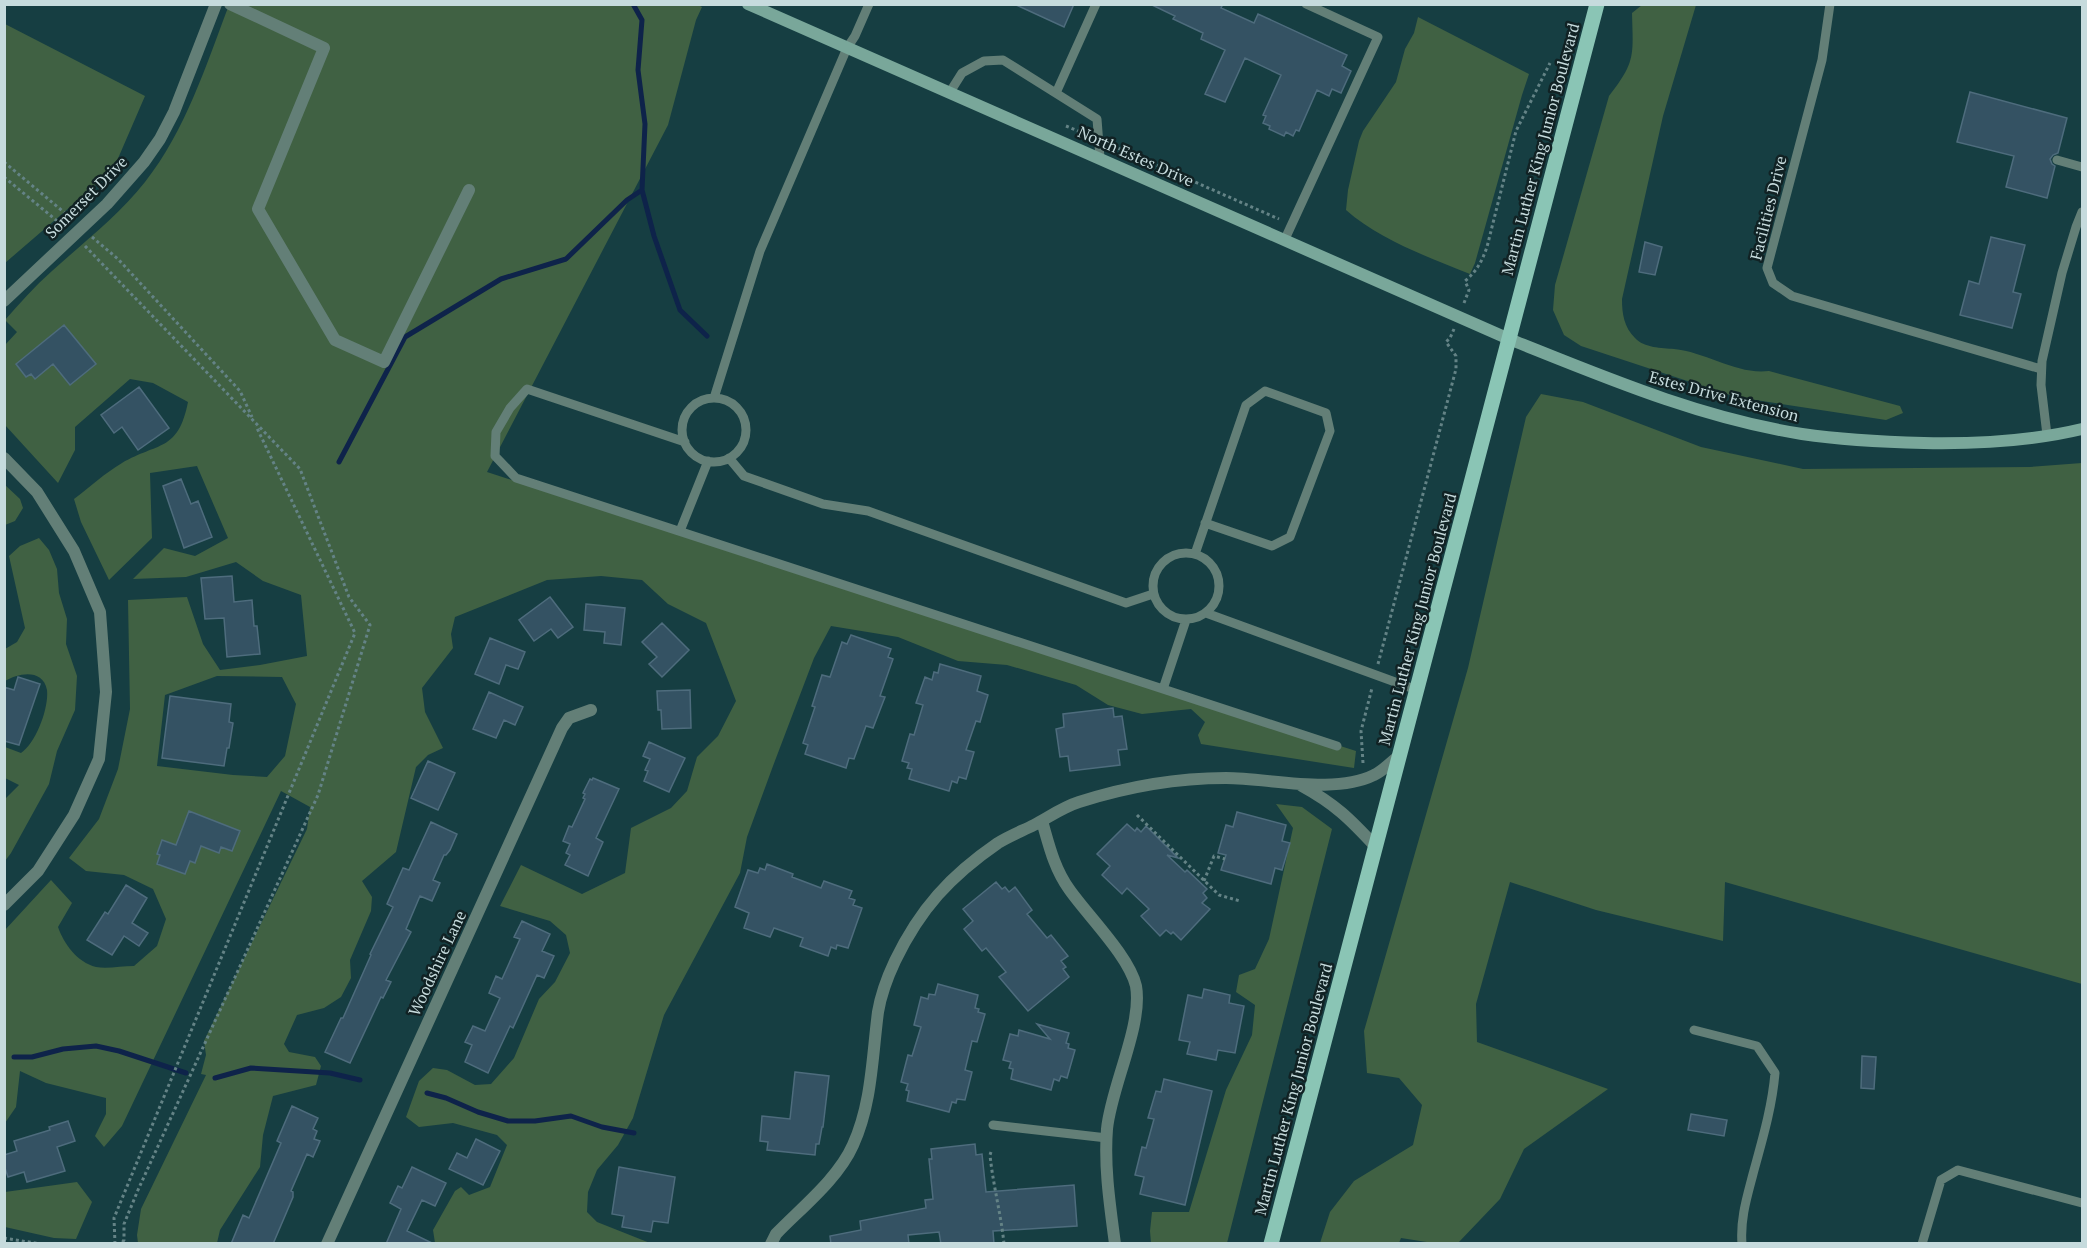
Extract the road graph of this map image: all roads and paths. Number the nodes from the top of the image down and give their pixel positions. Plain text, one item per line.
1 (216, 4) edge
2 (230, 4) edge
3 (748, 4) edge
4 (869, 4) edge
5 (1096, 4) edge
6 (1306, 4) edge
7 (1597, 4) edge
8 (1830, 4) edge
9 (847, 48) junction
10 (1550, 63) dead end
11 (950, 92) junction
12 (1056, 93) junction
13 (1100, 158) junction
14 (2057, 160) dead end
15 (4, 162) edge
16 (2082, 167) edge
17 (4, 177) edge
18 (469, 190) dead end
19 (2082, 212) edge
20 (75, 222) dead end
21 (74, 235) junction
22 (92, 237) dead end
23 (1285, 239) junction
24 (1469, 290) dead end
25 (4, 301) edge
26 (1450, 338) dead end
27 (1509, 339) junction
28 (2041, 369) junction
29 (714, 398) junction
30 (2082, 429) edge
31 (2047, 435) junction
32 (685, 442) junction
33 (4, 458) edge
34 (729, 458) junction
35 (708, 461) junction
36 (1205, 523) junction
37 (680, 531) junction
38 (1194, 554) junction
39 (1153, 594) junction
40 (1206, 613) junction
41 (1186, 620) junction
42 (1376, 675) junction
43 (1163, 689) junction
44 (1417, 690) junction
45 (591, 710) dead end
46 (1337, 746) dead end
47 (1399, 756) junction
48 (1363, 768) dead end
49 (1301, 785) junction
50 (1137, 815) dead end
51 (1041, 821) junction
52 (1375, 846) junction
53 (1225, 859) dead end
54 (1204, 881) junction
55 (1240, 901) dead end
56 (4, 905) edge
57 (1694, 1030) dead end
58 (993, 1125) dead end
59 (1107, 1138) junction
60 (991, 1152) dead end
61 (2082, 1203) edge
62 (4, 1238) edge
63 (41, 1244) edge
64 (116, 1244) edge
65 (121, 1244) edge
66 (327, 1244) edge
67 (771, 1244) edge
68 (1004, 1244) edge
69 (1115, 1244) edge
70 (1271, 1244) edge
71 (1742, 1244) edge
72 (1922, 1244) edge

1 - 21 street, Somerset Drive
2 - 18 street
3 - 9 main road, North Estes Drive
4 - 9 lane
5 - 12 lane
6 - 23 lane
7 - 27 main road, Martin Luther King Junior Boulevard
8 - 28 lane, Facilities Drive
9 - 11 main road, North Estes Drive
9 - 29 lane
10 - 24 path
11 - 12 lane
11 - 13 main road, North Estes Drive
12 - 13 lane
13 - 23 main road, North Estes Drive
14 - 16 lane
15 - 20 path
17 - 21 path
19 - 28 lane
21 - 25 street, Somerset Drive
21 - 65 path
22 - 64 path
23 - 27 main road, North Estes Drive
26 - 42 path
27 - 31 main road, Estes Drive Extension
27 - 44 main road, Martin Luther King Junior Boulevard
28 - 31 lane
29 - 32 lane
29 - 34 lane
30 - 31 main road, Estes Drive Extension
32 - 35 lane
32 - 37 lane
33 - 56 street
34 - 35 lane
34 - 39 lane
35 - 37 lane
36 - 36 lane
36 - 38 lane
37 - 43 lane
38 - 39 lane
38 - 40 lane
39 - 41 lane
40 - 41 lane
40 - 42 lane
41 - 43 lane
42 - 44 lane
42 - 48 path
43 - 46 lane
44 - 47 main road, Martin Luther King Junior Boulevard
45 - 66 street, Woodshire Lane
47 - 49 street
47 - 52 main road, Martin Luther King Junior Boulevard
49 - 51 street
49 - 52 street
50 - 54 path
51 - 59 street
51 - 67 street
52 - 70 main road, Martin Luther King Junior Boulevard
53 - 54 path
54 - 55 path
57 - 71 lane
58 - 59 lane
59 - 69 street
60 - 68 path
61 - 72 lane
62 - 63 path

